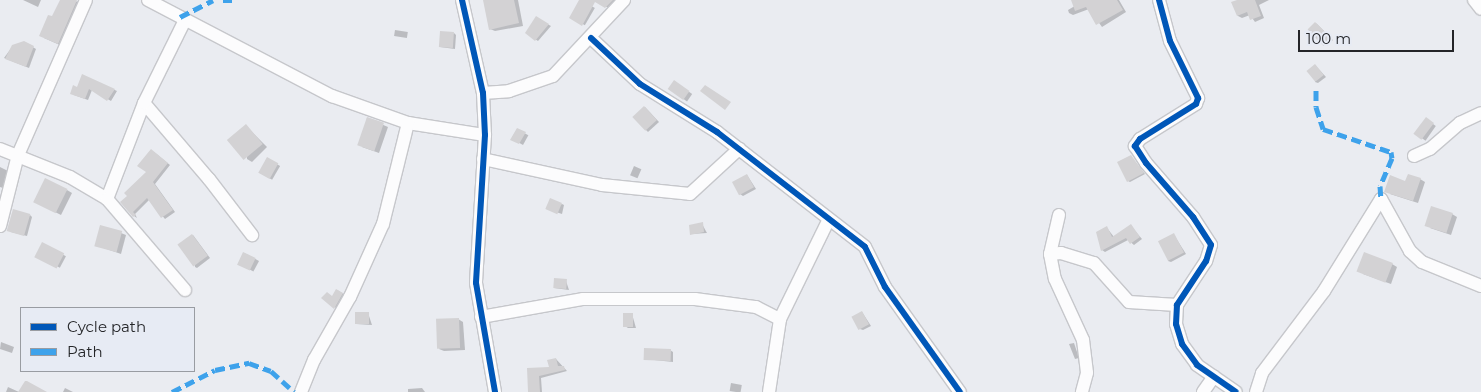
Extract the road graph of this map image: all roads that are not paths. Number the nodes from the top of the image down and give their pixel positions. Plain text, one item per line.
1 (86, 0) edge
2 (148, 0) edge
3 (462, 0) edge
4 (624, 0) edge
5 (1159, 0) edge
6 (1474, 0) edge
7 (1481, 10) edge
8 (185, 20) junction
9 (591, 38) junction
10 (483, 93) junction
11 (144, 103) junction
12 (1481, 113) edge
13 (408, 123) junction
14 (485, 135) junction
15 (0, 149) edge
16 (739, 149) junction
17 (18, 155) junction
18 (1414, 156) dead end
19 (483, 159) junction
20 (107, 198) junction
21 (1059, 215) dead end
22 (829, 219) junction
23 (0, 226) edge
24 (252, 235) dead end
25 (1050, 254) junction
26 (1481, 286) edge
27 (185, 290) dead end
28 (1177, 305) junction
29 (481, 317) junction
30 (780, 319) junction
31 (1214, 376) junction
32 (301, 392) edge
33 (495, 392) edge
34 (769, 392) edge
35 (960, 392) edge
36 (1082, 392) edge
37 (1203, 392) edge
38 (1236, 392) edge
39 (1256, 392) edge

1 - 17 street
2 - 8 street
3 - 10 street
4 - 9 street
5 - 28 street
6 - 7 street
8 - 11 street
8 - 13 street
9 - 10 street
9 - 16 street
10 - 14 street
11 - 20 street
11 - 24 street
12 - 18 street
13 - 14 street
13 - 32 street
14 - 19 street
15 - 17 street
16 - 19 street
16 - 22 street
17 - 20 street
17 - 23 street
19 - 29 street
20 - 27 street
21 - 25 street
22 - 30 street
22 - 35 street
25 - 28 street
25 - 36 street
26 - 39 street
28 - 31 street
29 - 30 street
29 - 33 street
30 - 34 street
31 - 37 street
31 - 38 street

